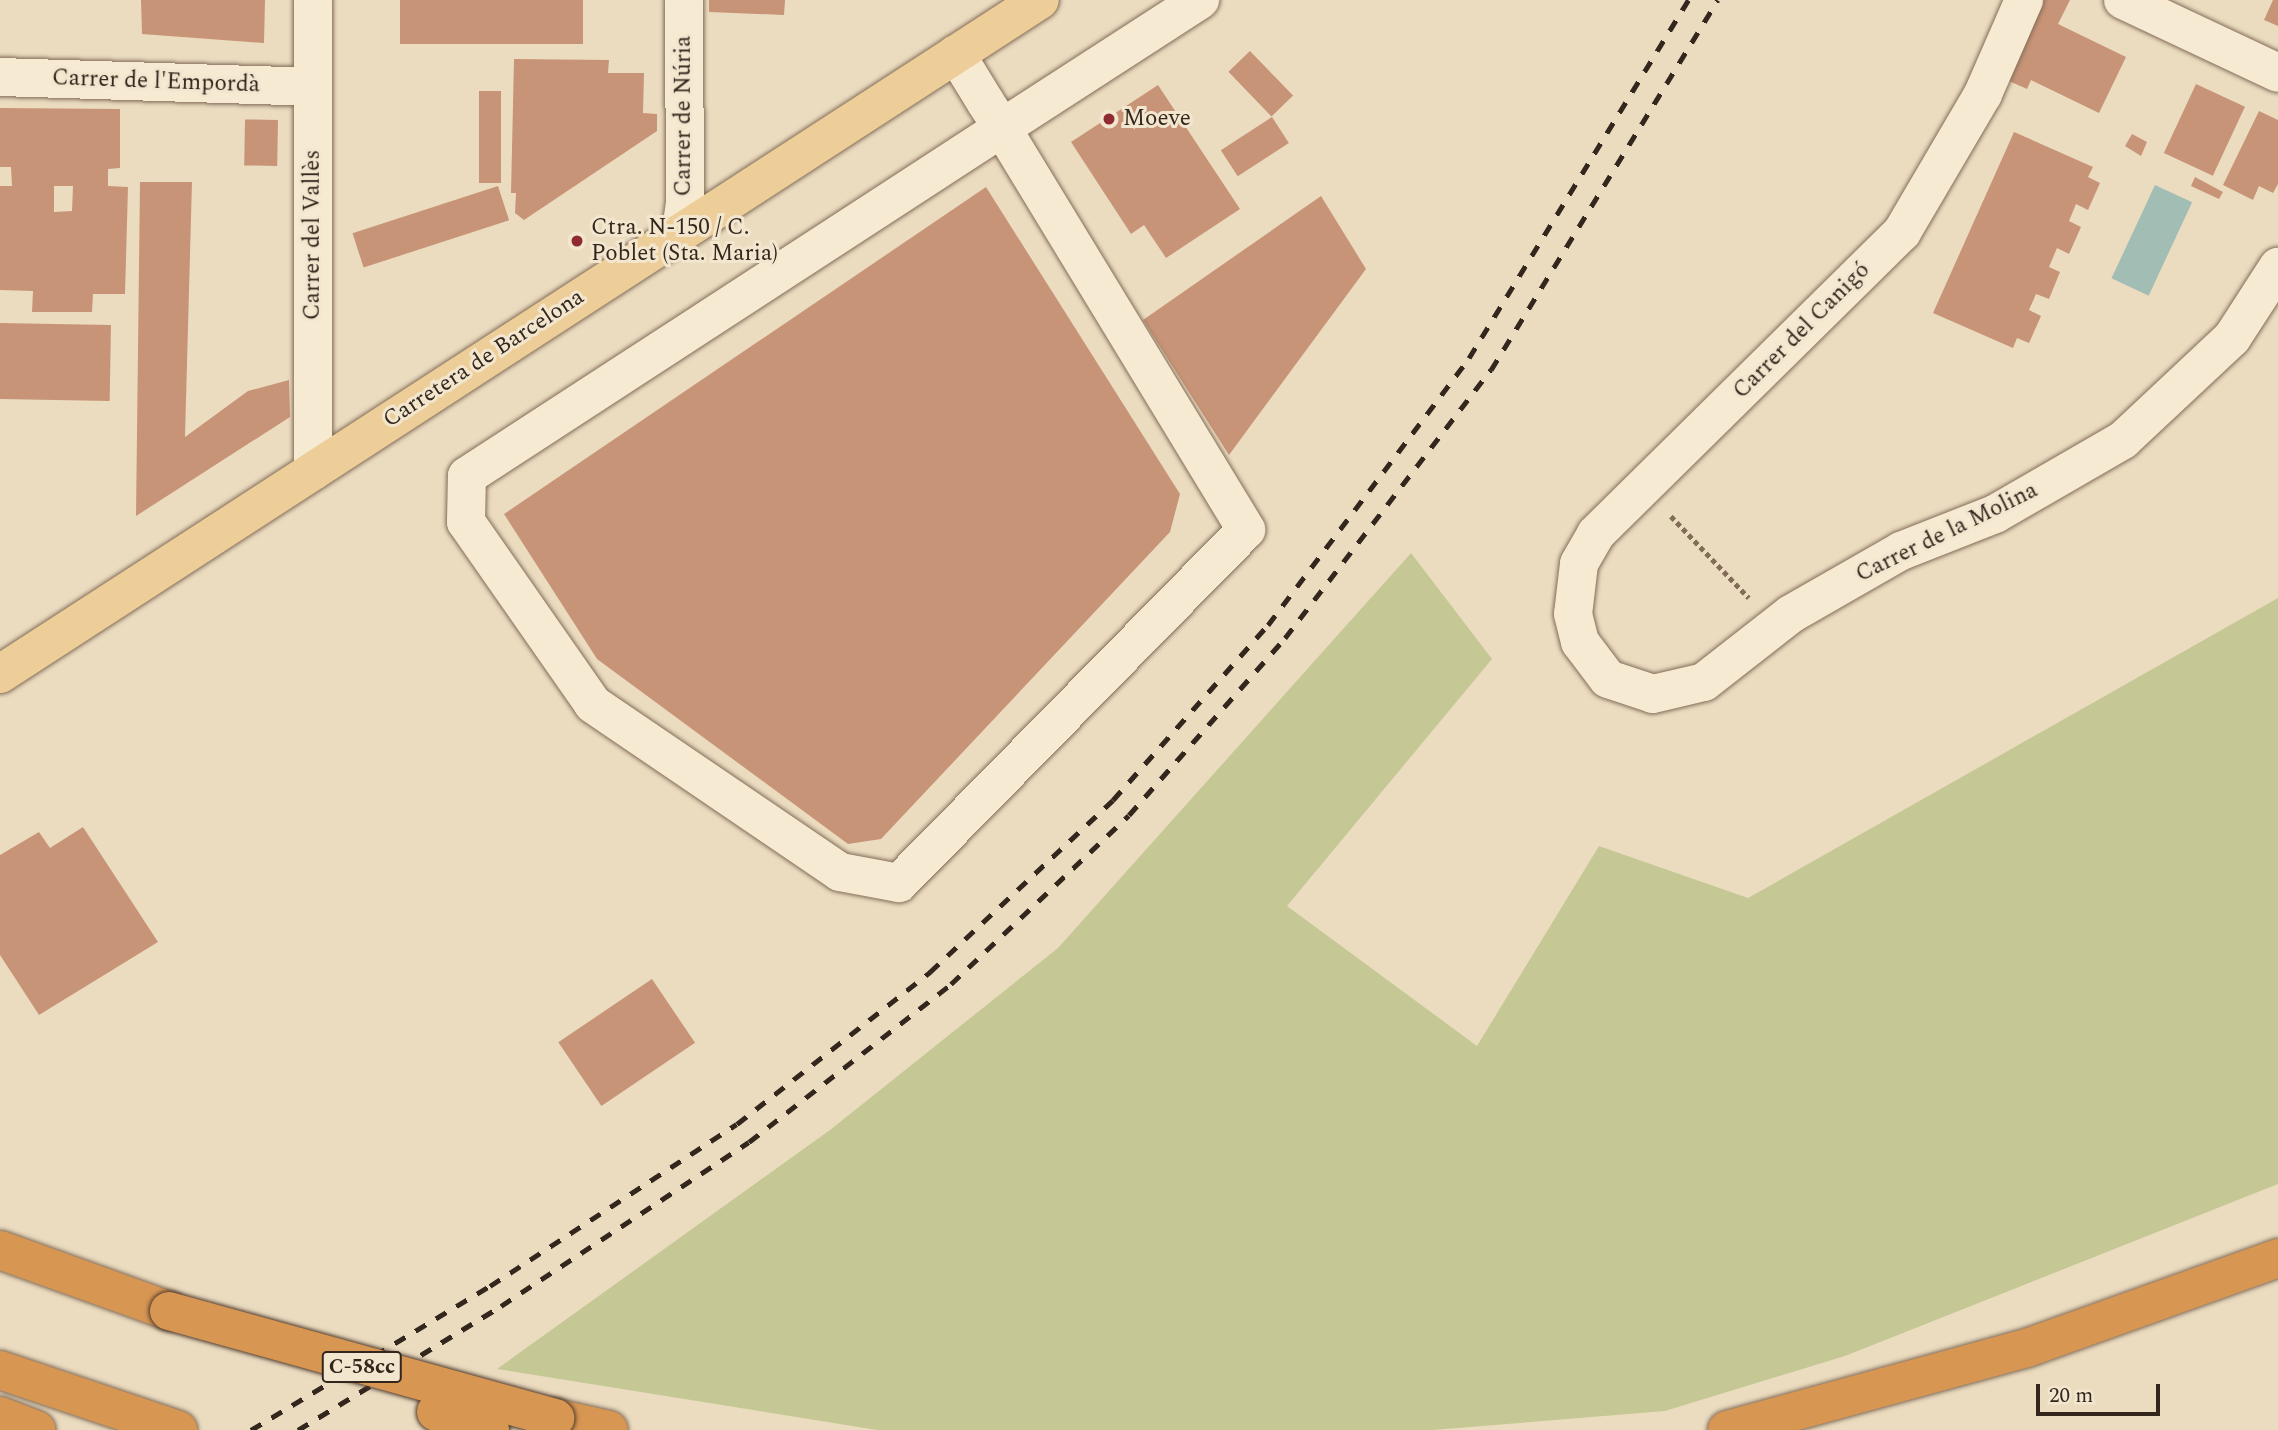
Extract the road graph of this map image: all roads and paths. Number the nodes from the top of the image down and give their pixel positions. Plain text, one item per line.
1 (313, 0) edge
2 (684, 0) edge
3 (1040, 0) edge
4 (1200, 0) edge
5 (2024, 0) edge
6 (2123, 0) edge
7 (957, 54) junction
8 (2278, 73) edge
9 (0, 77) edge
10 (312, 88) junction
11 (1002, 128) junction
12 (681, 231) junction
13 (2278, 268) edge
14 (313, 471) junction
15 (1644, 487) junction
16 (1777, 627) junction
17 (1580, 642) joint
18 (0, 674) edge
19 (0, 1250) edge
20 (2278, 1258) edge
21 (169, 1311) junction
22 (0, 1370) edge
23 (0, 1416) edge
24 (36, 1430) edge
25 (178, 1430) edge
26 (490, 1430) edge
27 (609, 1430) edge
28 (1727, 1430) edge

1 - 10 street, Carrer del Vallès
2 - 12 street, Carrer de Núria
3 - 7 main road, Carretera de Barcelona
4 - 11 street
5 - 15 street, Carrer del Canigó
6 - 8 street
7 - 11 street
7 - 12 main road, Carretera de Barcelona
9 - 10 street, Carrer de l'Empordà
10 - 14 street, Carrer del Vallès
11 - 11 street
12 - 14 main road, Carretera de Barcelona
13 - 16 street, Carrer de la Molina
14 - 18 main road, Carretera de Barcelona
15 - 16 path
15 - 17 street, Carrer del Canigó
16 - 17 street, Carrer de la Molina
19 - 21 highway
20 - 28 highway
21 - 26 highway, bridge
21 - 27 highway, C-58cc, bridge
22 - 25 highway
23 - 24 highway

